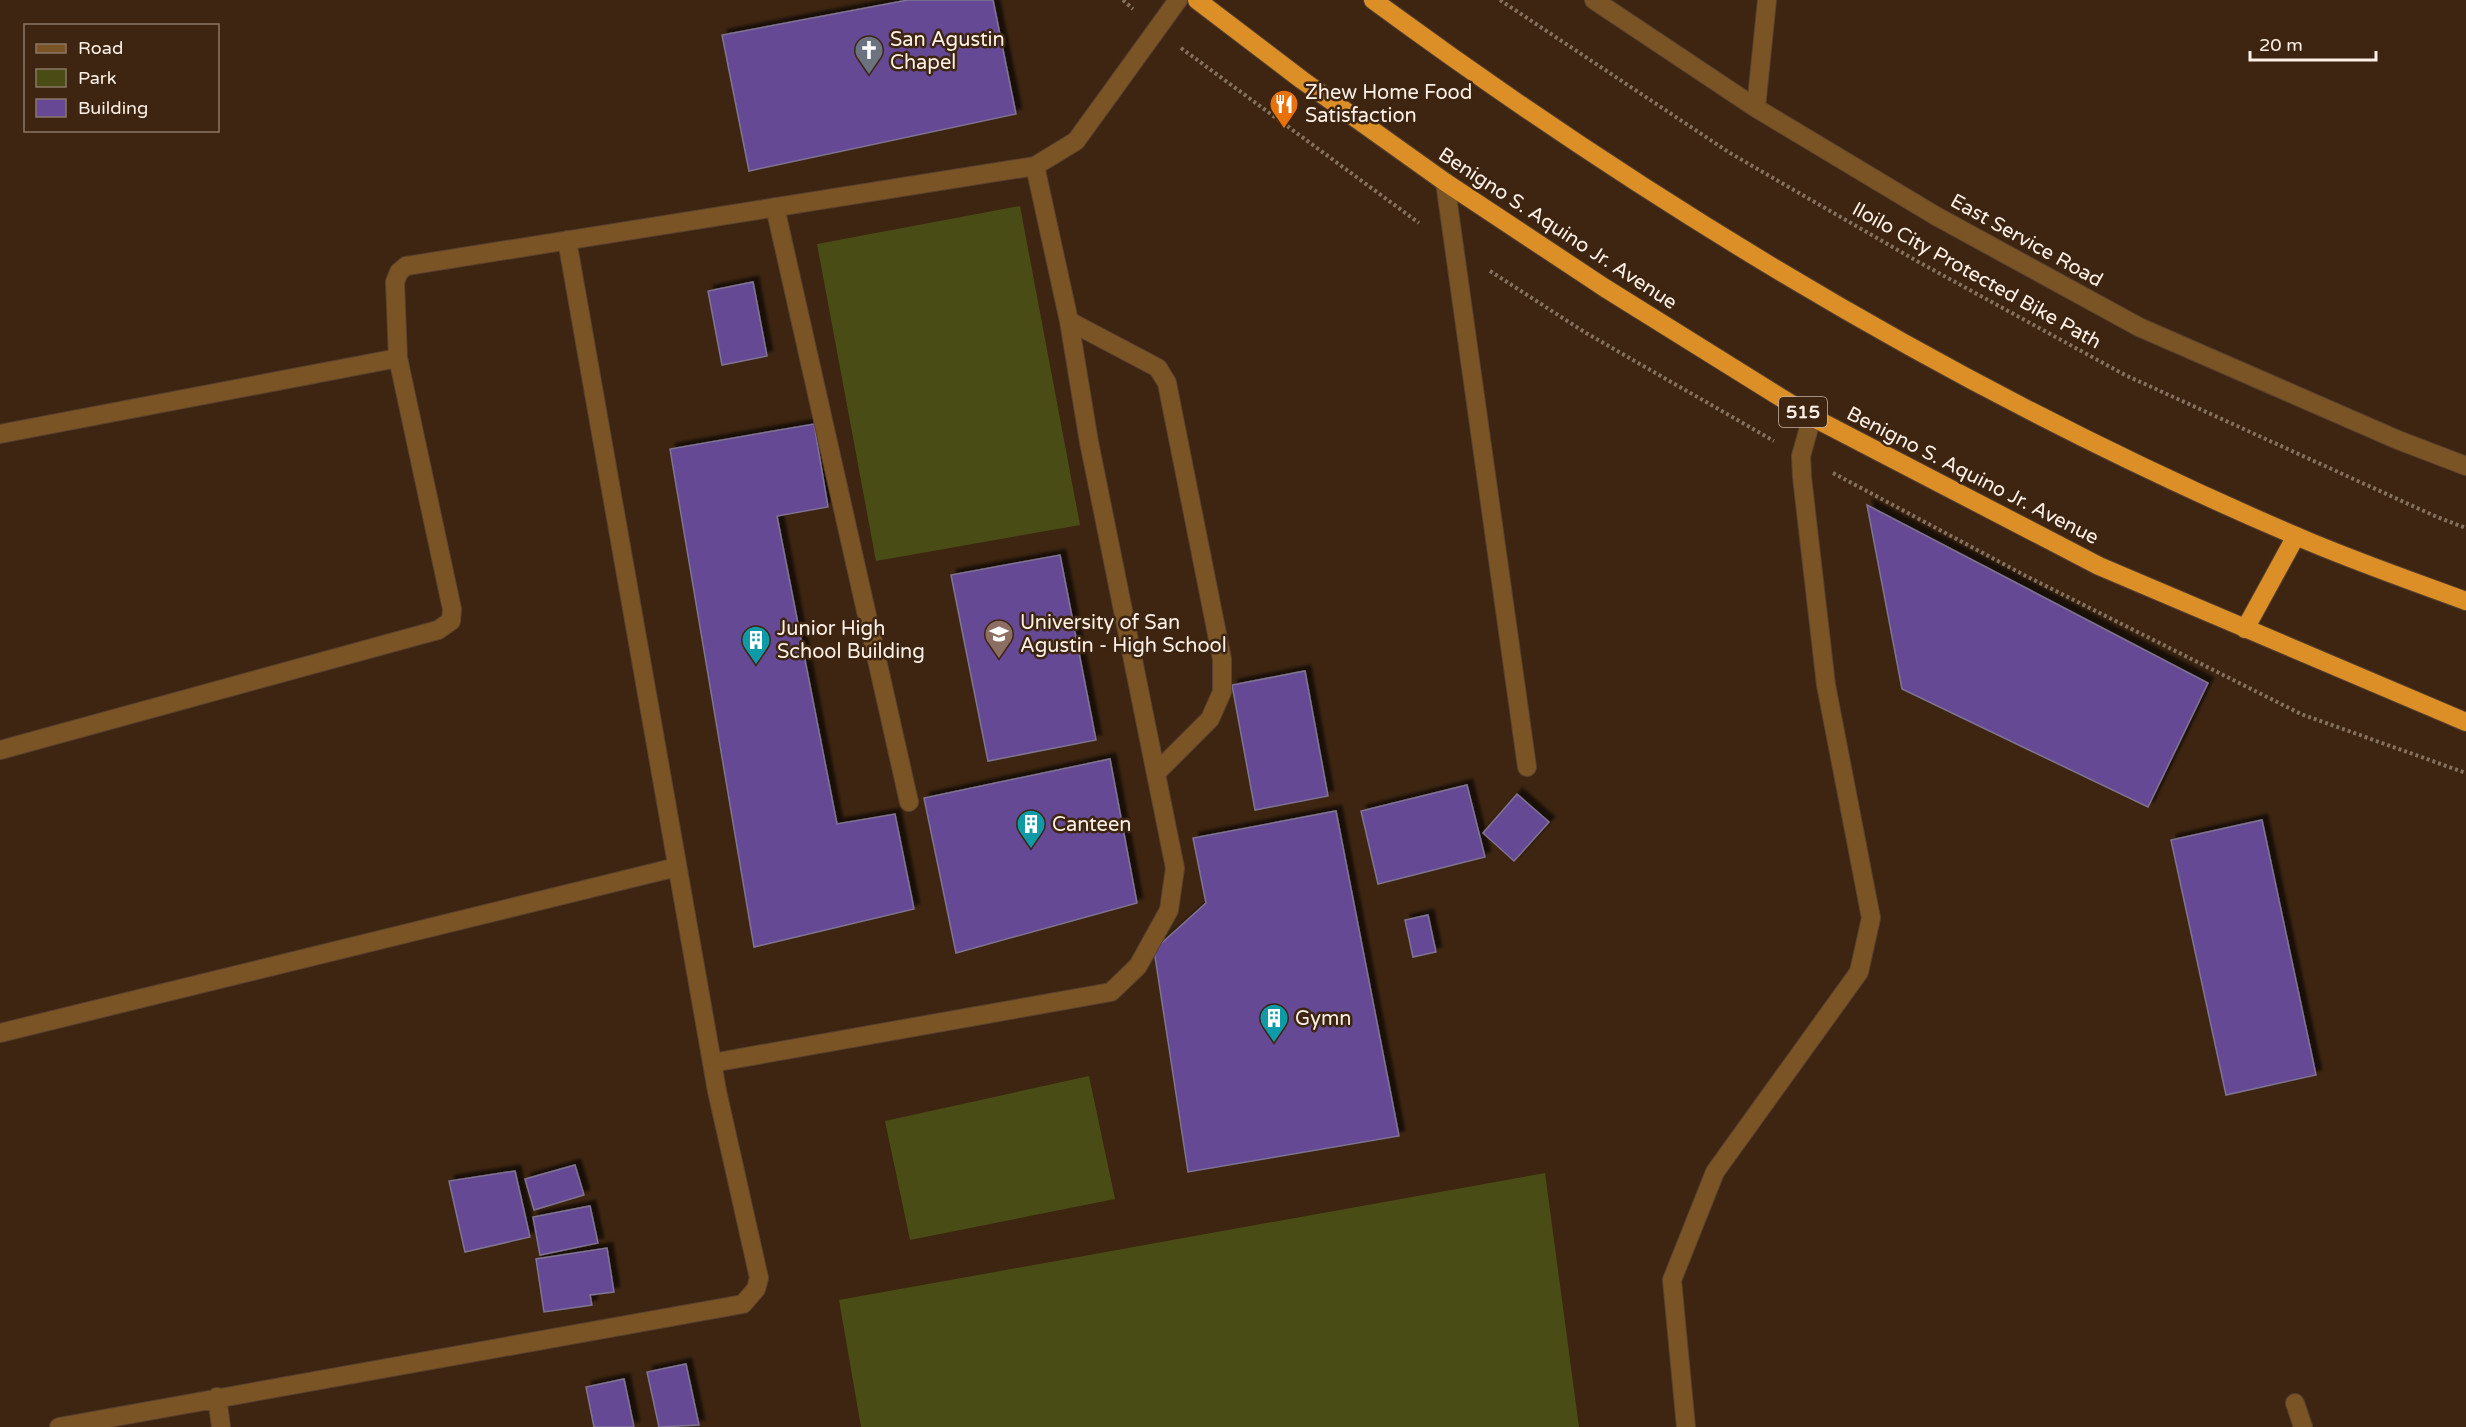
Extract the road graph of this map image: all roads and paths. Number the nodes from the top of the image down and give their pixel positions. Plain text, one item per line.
1 (1178, 0) edge
2 (1197, 0) edge
3 (1373, 0) edge
4 (1500, 0) edge
5 (1594, 0) edge
6 (1767, 0) edge
7 (1756, 108) junction
8 (1035, 166) junction
9 (1444, 182) junction
10 (775, 207) junction
11 (567, 240) junction
12 (1069, 321) junction
13 (398, 358) junction
14 (1812, 417) junction
15 (0, 434) edge
16 (2466, 466) edge
17 (2466, 528) edge
18 (2296, 536) junction
19 (2466, 601) edge
20 (2245, 629) junction
21 (2466, 722) edge
22 (0, 750) edge
23 (1527, 767) dead end
24 (1156, 773) junction
25 (909, 802) dead end
26 (677, 867) junction
27 (0, 1033) edge
28 (712, 1063) junction
29 (217, 1397) junction
30 (2295, 1403) dead end
31 (59, 1427) edge
32 (221, 1427) edge
33 (1686, 1427) edge
34 (2303, 1427) edge

1 - 8 street
2 - 9 highway, Benigno S. Aquino Jr. Avenue / 515
3 - 18 highway
4 - 17 path, Iloilo City Protected Bike Path
5 - 7 street, East Service Road
6 - 7 street
7 - 16 street, East Service Road
8 - 10 street
8 - 12 street
9 - 14 highway, Benigno S. Aquino Jr. Avenue / 515
9 - 23 street
10 - 11 street
10 - 25 street
11 - 13 street
11 - 26 street
12 - 24 street
12 - 24 street
13 - 15 street
13 - 22 street
14 - 20 highway, Benigno S. Aquino Jr. Avenue / 515
14 - 33 street
18 - 19 highway
18 - 20 highway
20 - 21 highway, Benigno S. Aquino Jr. Avenue / 515
24 - 28 street
26 - 27 street
26 - 28 street
28 - 29 street
29 - 31 street
29 - 32 street
30 - 34 street

